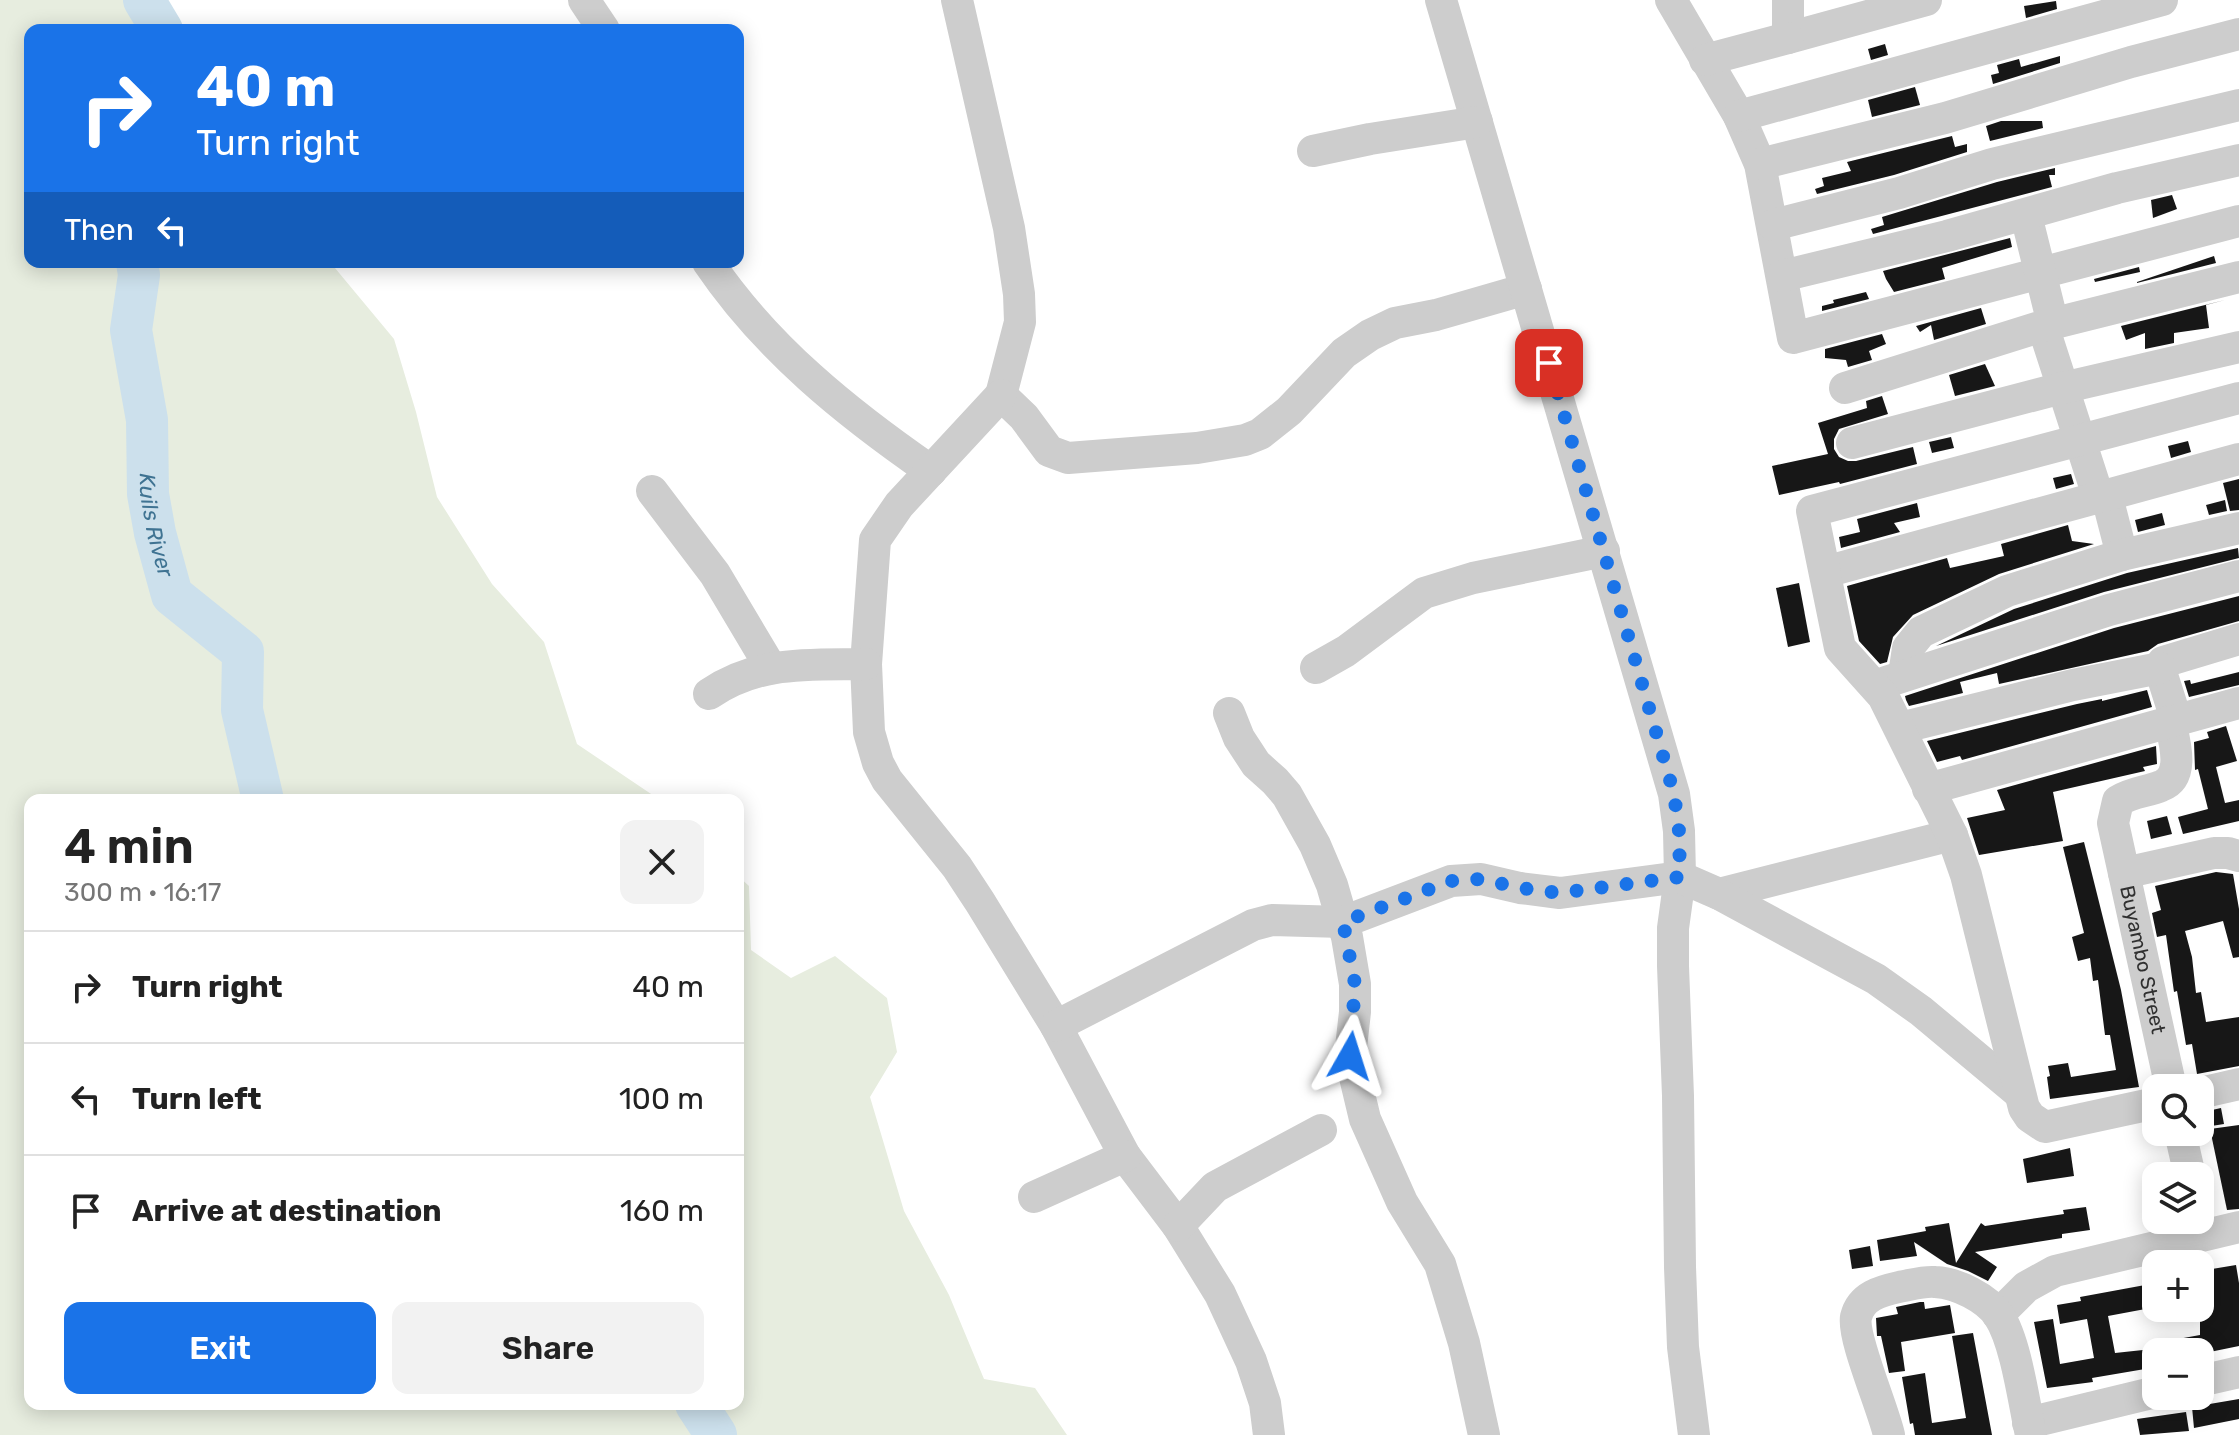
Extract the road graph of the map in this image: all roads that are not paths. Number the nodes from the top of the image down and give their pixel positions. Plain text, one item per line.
1 (584, 0) edge
2 (957, 0) edge
3 (1441, 0) edge
4 (1671, 0) edge
5 (1788, 0) edge
6 (1926, 0) edge
7 (2162, 0) edge
8 (600, 24) edge
9 (2239, 34) edge
10 (1788, 38) junction
11 (1705, 60) junction
12 (2239, 105) edge
13 (1739, 116) junction
14 (1477, 122) junction
15 (1313, 151) dead end
16 (2239, 160) edge
17 (1760, 164) junction
18 (2026, 215) junction
19 (2239, 221) edge
20 (1773, 225) junction
21 (712, 268) edge
22 (2039, 272) junction
23 (1782, 276) junction
24 (2239, 277) edge
25 (1526, 289) junction
26 (2048, 325) junction
27 (2239, 347) edge
28 (1845, 388) dead end
29 (2062, 388) junction
30 (1001, 395) junction
31 (2239, 398) edge
32 (2079, 440) junction
33 (1852, 443) dead end
34 (2239, 459) edge
35 (931, 471) junction
36 (652, 491) dead end
37 (2103, 498) junction
38 (2239, 528) edge
39 (1604, 551) junction
40 (2122, 555) junction
41 (1825, 572) junction
42 (2239, 576) edge
43 (2239, 639) edge
44 (866, 664) junction
45 (771, 668) junction
46 (1316, 668) dead end
47 (2160, 668) junction
48 (1889, 680) junction
49 (709, 694) dead end
50 (2239, 703) edge
51 (1229, 713) dead end
52 (2173, 720) junction
53 (1900, 728) junction
54 (1928, 789) junction
55 (1952, 835) junction
56 (2239, 856) edge
57 (2124, 873) junction
58 (1680, 877) junction
59 (1719, 894) junction
60 (1343, 922) junction
61 (1056, 1026) junction
62 (2168, 1074) edge
63 (2239, 1084) edge
64 (2214, 1090) edge
65 (2018, 1092) junction
66 (2142, 1106) edge
67 (1321, 1130) dead end
68 (1125, 1156) junction
69 (1034, 1197) dead end
70 (1178, 1226) junction
71 (2239, 1227) edge
72 (2214, 1228) edge
73 (2181, 1234) edge
74 (1998, 1315) junction
75 (2239, 1372) edge
76 (2214, 1378) edge
77 (2142, 1396) edge
78 (1886, 1422) edge
79 (2030, 1429) edge
80 (1269, 1435) edge
81 (1484, 1435) edge
82 (1694, 1435) edge

1 - 8 street
2 - 30 street
3 - 14 street
4 - 11 street
5 - 10 street
6 - 10 street
7 - 13 street
9 - 17 street
10 - 11 street
11 - 13 street
12 - 20 street
13 - 17 street
14 - 15 street
14 - 25 street
16 - 18 street
17 - 20 street
18 - 22 street
18 - 23 street
19 - 22 street
20 - 23 street
21 - 35 street
22 - 23 street
22 - 26 street
24 - 26 street
25 - 30 street
25 - 39 street
26 - 28 street
26 - 29 street
27 - 29 street
29 - 32 street
29 - 33 street
30 - 35 street
31 - 32 street
32 - 37 street
32 - 41 street
34 - 37 street
35 - 44 street
36 - 45 street
37 - 40 street
37 - 41 street
38 - 40 street
39 - 46 street
39 - 58 street
40 - 48 street
41 - 48 street
42 - 48 street
43 - 47 street
44 - 45 street
44 - 61 street
45 - 49 street
47 - 52 street
47 - 53 street
48 - 53 street
50 - 52 street
51 - 60 street
52 - 54 street
52 - 57 street, Buyambo Street
53 - 54 street
54 - 55 street
55 - 59 street
55 - 65 street
56 - 57 street
57 - 62 street, Buyambo Street
58 - 59 street
58 - 60 street
58 - 82 street
59 - 65 street
60 - 61 street
60 - 81 street
61 - 68 street
63 - 64 street
65 - 66 street
67 - 70 street
68 - 69 street
68 - 70 street
70 - 80 street
71 - 72 street
73 - 74 street
74 - 78 street
74 - 79 street
75 - 76 street
77 - 79 street

